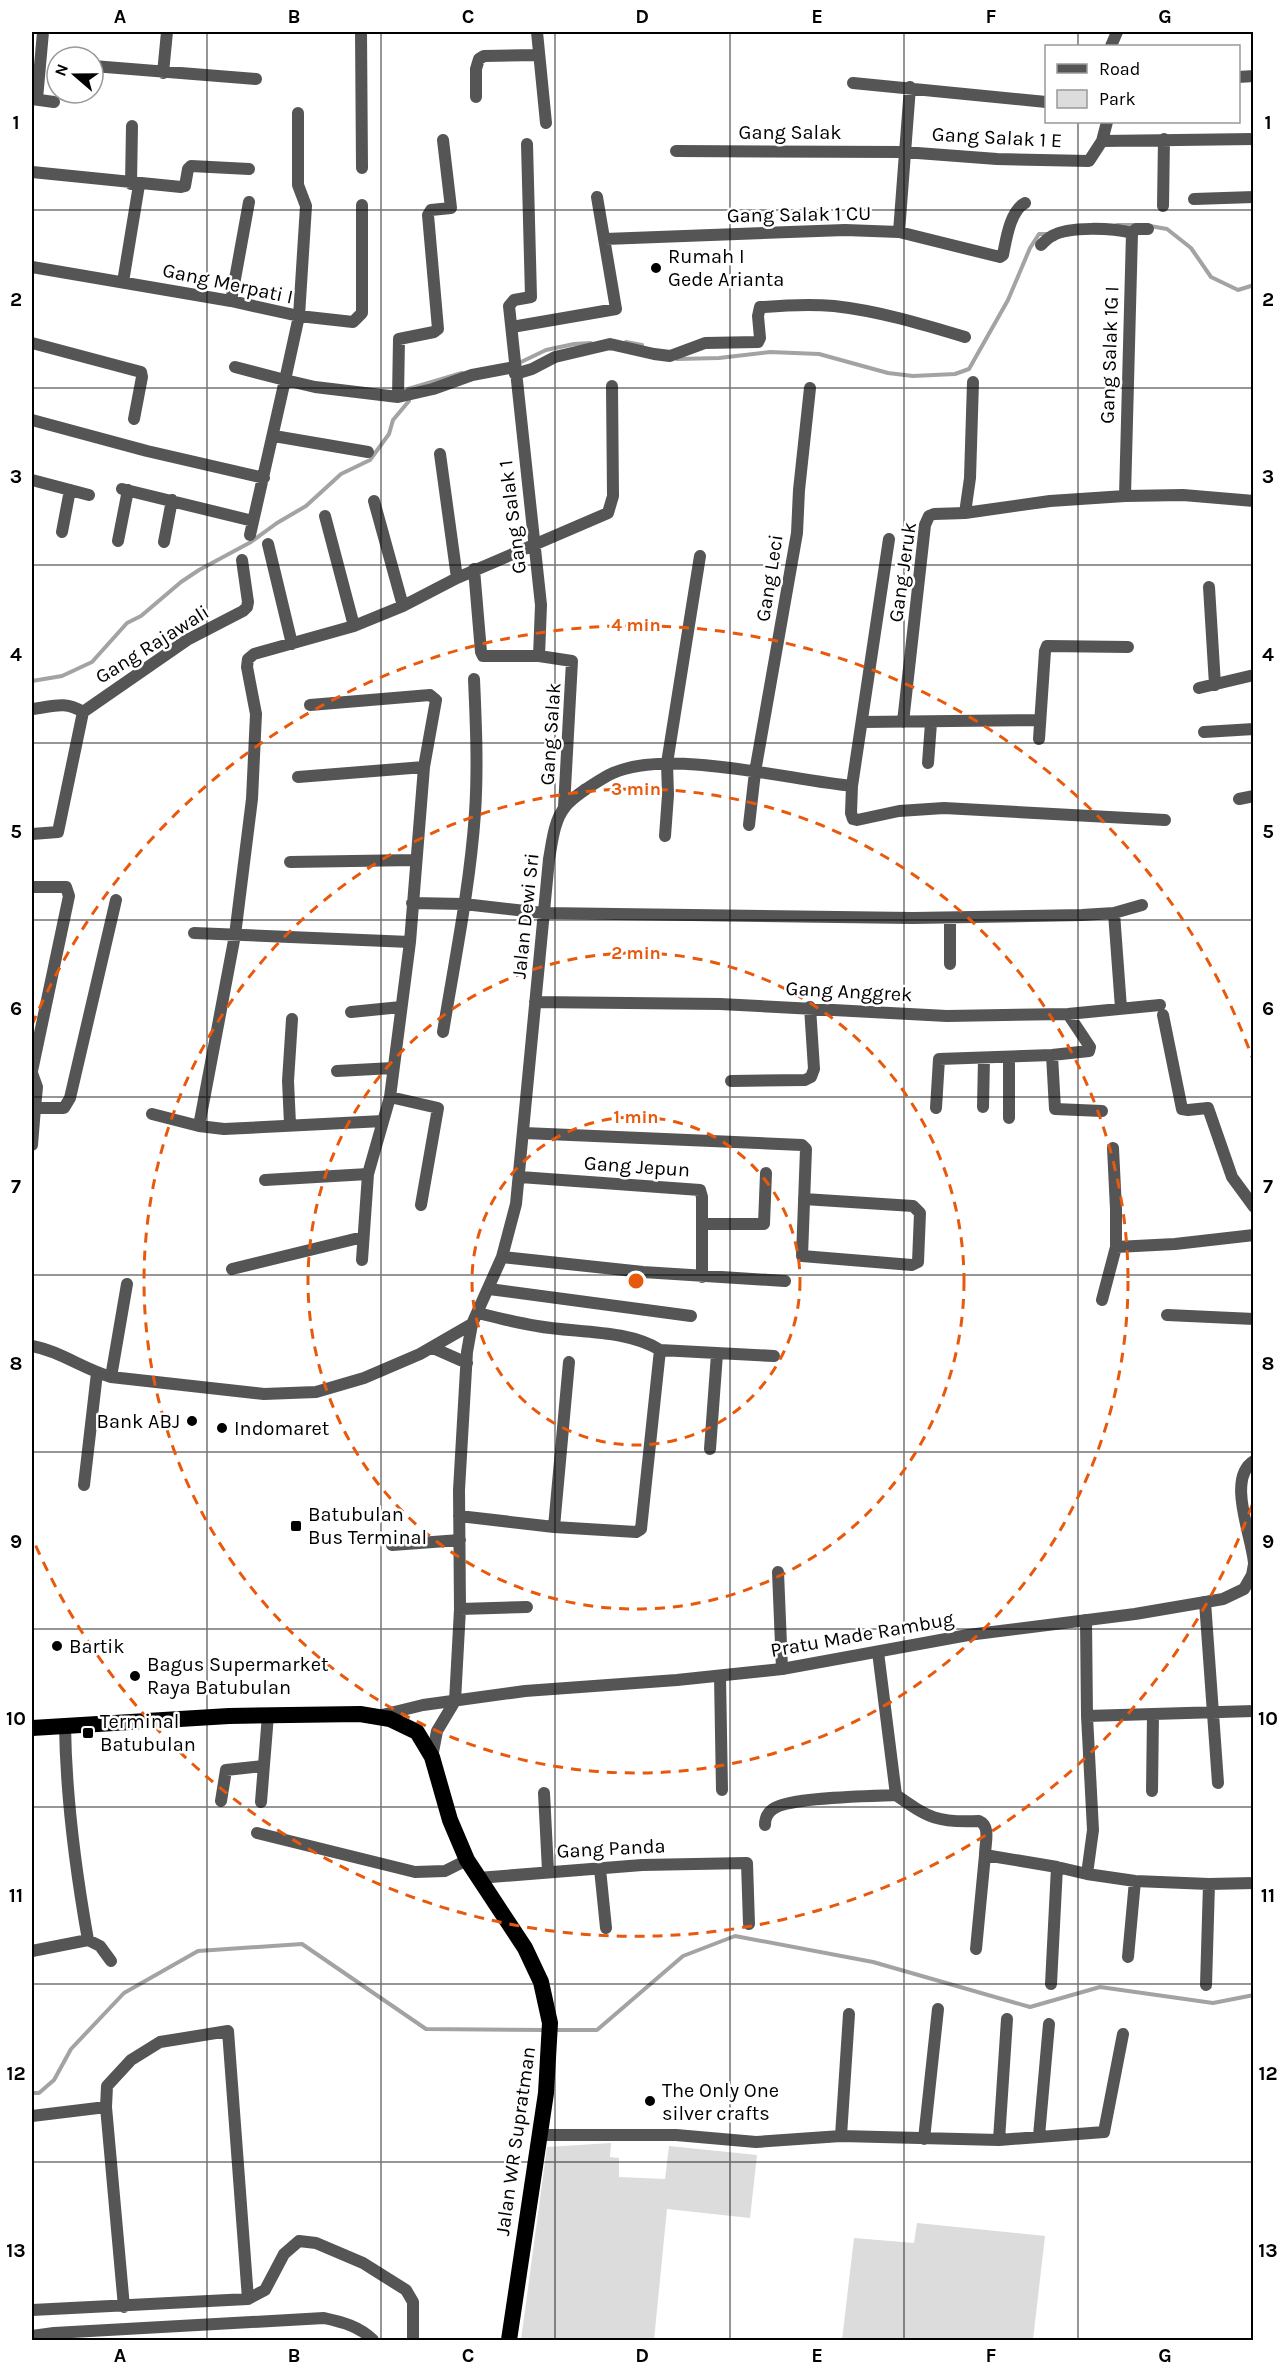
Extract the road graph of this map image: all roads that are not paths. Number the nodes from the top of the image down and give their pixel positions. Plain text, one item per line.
1 (43, 32) edge
2 (167, 32) edge
3 (361, 32) edge
4 (537, 32) edge
5 (538, 55) junction
6 (105, 67) edge
7 (163, 73) junction
8 (256, 79) dead end
9 (853, 83) dead end
10 (910, 87) junction
11 (476, 97) dead end
12 (34, 99) edge
13 (1045, 102) edge
14 (298, 112) dead end
15 (546, 123) dead end
16 (1107, 123) edge
17 (132, 126) dead end
18 (1164, 139) junction
19 (1254, 139) edge
20 (443, 140) dead end
21 (1102, 141) junction
22 (527, 144) dead end
23 (676, 151) dead end
24 (904, 152) junction
25 (362, 168) dead end
26 (249, 170) dead end
27 (32, 172) edge
28 (135, 184) junction
29 (597, 196) dead end
30 (1254, 197) edge
31 (1194, 199) dead end
32 (249, 202) dead end
33 (1025, 203) dead end
34 (362, 205) dead end
35 (1162, 206) dead end
36 (1148, 229) dead end
37 (899, 232) junction
38 (1132, 233) junction
39 (605, 240) junction
40 (1041, 245) dead end
41 (32, 267) edge
42 (123, 282) junction
43 (231, 301) junction
44 (298, 316) junction
45 (512, 327) junction
46 (965, 337) dead end
47 (32, 343) edge
48 (235, 367) dead end
49 (515, 371) junction
50 (285, 380) junction
51 (973, 382) dead end
52 (612, 386) dead end
53 (810, 388) dead end
54 (398, 397) junction
55 (134, 419) dead end
56 (32, 420) edge
57 (274, 436) junction
58 (368, 452) dead end
59 (440, 454) dead end
60 (264, 478) junction
61 (32, 480) edge
62 (70, 490) junction
63 (89, 495) dead end
64 (1125, 496) junction
65 (172, 500) junction
66 (374, 501) dead end
67 (1254, 501) edge
68 (966, 513) junction
69 (325, 516) dead end
70 (254, 520) junction
71 (62, 532) dead end
72 (250, 535) dead end
73 (889, 539) dead end
74 (118, 541) dead end
75 (164, 542) dead end
76 (536, 543) junction
77 (268, 544) dead end
78 (700, 556) dead end
79 (242, 560) dead end
80 (474, 570) junction
81 (457, 578) junction
82 (1209, 587) dead end
83 (403, 606) junction
84 (354, 626) junction
85 (292, 644) junction
86 (1128, 647) dead end
87 (539, 656) junction
88 (1254, 675) edge
89 (474, 680) dead end
90 (1215, 685) junction
91 (1199, 688) dead end
92 (310, 705) dead end
93 (32, 709) edge
94 (82, 712) junction
95 (1040, 720) junction
96 (863, 722) junction
97 (903, 722) junction
98 (931, 723) junction
99 (1254, 729) edge
100 (1204, 732) dead end
101 (1039, 739) dead end
102 (667, 763) junction
103 (928, 763) dead end
104 (424, 767) junction
105 (756, 772) junction
106 (298, 777) dead end
107 (852, 786) junction
108 (1254, 796) edge
109 (1239, 799) dead end
110 (564, 807) junction
111 (1165, 820) dead end
112 (749, 825) dead end
113 (32, 834) edge
114 (665, 836) dead end
115 (415, 860) junction
116 (290, 862) dead end
117 (32, 886) edge
118 (117, 900) dead end
119 (412, 903) junction
120 (464, 904) junction
121 (1142, 905) dead end
122 (543, 913) junction
123 (1114, 913) junction
124 (950, 918) junction
125 (194, 933) dead end
126 (235, 935) junction
127 (410, 942) junction
128 (950, 964) dead end
129 (535, 1002) junction
130 (401, 1007) junction
131 (810, 1007) junction
132 (1121, 1008) junction
133 (351, 1012) dead end
134 (1068, 1014) junction
135 (292, 1019) dead end
136 (443, 1032) dead end
137 (1052, 1055) junction
138 (1010, 1057) junction
139 (984, 1058) junction
140 (393, 1068) junction
141 (337, 1071) dead end
142 (32, 1072) edge
143 (731, 1081) dead end
144 (390, 1098) junction
145 (983, 1107) dead end
146 (35, 1108) junction
147 (936, 1108) dead end
148 (1102, 1111) dead end
149 (152, 1114) dead end
150 (1009, 1118) dead end
151 (383, 1121) junction
152 (290, 1124) junction
153 (199, 1126) junction
154 (524, 1133) junction
155 (32, 1145) edge
156 (1113, 1148) dead end
157 (766, 1173) dead end
158 (368, 1174) junction
159 (520, 1177) junction
160 (265, 1179) dead end
161 (804, 1199) junction
162 (422, 1205) dead end
163 (1254, 1207) edge
164 (703, 1224) junction
165 (1254, 1235) edge
166 (363, 1237) junction
167 (1116, 1247) junction
168 (502, 1257) junction
169 (362, 1260) dead end
170 (232, 1269) dead end
171 (702, 1277) junction
172 (785, 1281) dead end
173 (127, 1284) dead end
174 (489, 1289) junction
175 (1102, 1300) dead end
176 (1167, 1315) dead end
177 (691, 1316) dead end
178 (475, 1319) junction
179 (1254, 1319) edge
180 (32, 1346) edge
181 (433, 1348) junction
182 (660, 1350) junction
183 (717, 1354) junction
184 (774, 1356) dead end
185 (569, 1362) dead end
186 (466, 1363) junction
187 (97, 1373) junction
188 (111, 1377) junction
189 (710, 1449) dead end
190 (1254, 1461) edge
191 (84, 1485) dead end
192 (459, 1516) junction
193 (554, 1527) junction
194 (460, 1540) junction
195 (392, 1545) dead end
196 (1254, 1564) edge
197 (778, 1572) dead end
198 (1251, 1585) edge
199 (1205, 1602) junction
200 (527, 1607) dead end
201 (460, 1609) junction
202 (1086, 1620) junction
203 (879, 1652) junction
204 (782, 1669) junction
205 (720, 1676) junction
206 (455, 1701) junction
207 (1254, 1711) edge
208 (1212, 1713) junction
209 (1153, 1714) junction
210 (268, 1715) junction
211 (377, 1716) junction
212 (1087, 1716) junction
213 (64, 1725) junction
214 (32, 1728) edge
215 (432, 1758) junction
216 (263, 1766) junction
217 (1218, 1783) dead end
218 (722, 1790) dead end
219 (1152, 1791) dead end
220 (544, 1793) dead end
221 (896, 1795) junction
222 (221, 1801) dead end
223 (261, 1802) dead end
224 (765, 1826) dead end
225 (257, 1833) dead end
226 (985, 1855) junction
227 (467, 1860) junction
228 (1057, 1867) junction
229 (600, 1869) junction
230 (548, 1871) junction
231 (1087, 1874) junction
232 (478, 1878) junction
233 (1135, 1881) junction
234 (1254, 1882) edge
235 (1209, 1884) junction
236 (749, 1924) dead end
237 (606, 1928) dead end
238 (88, 1940) junction
239 (976, 1949) dead end
240 (32, 1951) edge
241 (1128, 1957) dead end
242 (111, 1960) dead end
243 (1051, 1984) dead end
244 (1206, 1985) dead end
245 (938, 2009) dead end
246 (849, 2014) dead end
247 (1007, 2019) dead end
248 (1049, 2025) dead end
249 (1123, 2034) dead end
250 (106, 2107) junction
251 (32, 2116) edge
252 (540, 2135) junction
253 (841, 2136) junction
254 (1039, 2136) junction
255 (924, 2139) junction
256 (999, 2140) junction
257 (249, 2299) junction
258 (124, 2307) junction
259 (32, 2310) edge
260 (32, 2336) edge
261 (54, 2337) edge
262 (373, 2340) edge
263 (413, 2340) edge
264 (509, 2340) edge

1 - 12 street
2 - 7 street
3 - 25 street
4 - 5 street
5 - 11 street
5 - 15 street
6 - 7 street
7 - 8 street
9 - 10 street
10 - 13 street
10 - 24 street, Gang Salak 1 CU
14 - 44 street
16 - 21 street
17 - 28 street
18 - 19 street
18 - 21 street
18 - 35 street
20 - 54 street
21 - 24 street, Gang Salak 1 E
22 - 45 street, Gang Salak 1
23 - 24 street, Gang Salak
24 - 37 street, Gang Salak 1 CU
26 - 28 street
27 - 28 street
28 - 42 street
29 - 39 street
30 - 31 street
32 - 43 street
33 - 37 street
34 - 44 street
36 - 38 street
37 - 39 street, Gang Salak 1 CU
38 - 40 street
38 - 64 street, Gang Salak 1G I
39 - 45 street
41 - 42 street, Gang Merpati I
42 - 43 street, Gang Merpati I
43 - 44 street, Gang Merpati I
44 - 50 street, Gang Merpati I
45 - 49 street, Gang Salak 1
46 - 49 street
47 - 55 street
48 - 50 street
49 - 54 street
49 - 76 street, Gang Salak 1
50 - 54 street
50 - 57 street, Gang Merpati I
51 - 68 street
52 - 76 street
53 - 105 street, Gang Leci
56 - 60 street
57 - 58 street
57 - 60 street, Gang Merpati I
59 - 81 street
60 - 70 street, Gang Merpati I
61 - 62 street
62 - 63 street
62 - 71 street
64 - 67 street, Gang Jeruk
64 - 68 street, Gang Jeruk
65 - 70 street
65 - 74 street
65 - 75 street
66 - 83 street
68 - 97 street, Gang Jeruk
69 - 84 street
70 - 72 street, Gang Merpati I
73 - 96 street
76 - 80 street
76 - 87 street, Gang Salak 1
77 - 85 street
78 - 102 street
79 - 94 street, Gang Rajawali
80 - 81 street
80 - 87 street
81 - 83 street
82 - 90 street
83 - 84 street
84 - 85 street
85 - 126 street
86 - 95 street
87 - 110 street, Gang Salak
88 - 90 street
89 - 120 street
90 - 91 street
92 - 104 street
93 - 94 street
94 - 113 street
95 - 98 street
95 - 101 street
96 - 97 street
96 - 107 street
97 - 98 street
98 - 103 street
99 - 100 street
102 - 105 street
102 - 110 street
102 - 114 street
104 - 106 street
104 - 115 street
105 - 107 street
105 - 112 street, Gang Leci
107 - 111 street
108 - 109 street
110 - 122 street, Jalan Dewi Sri
115 - 116 street
115 - 119 street
117 - 142 street
118 - 146 street
119 - 120 street
119 - 127 street
120 - 122 street
120 - 136 street
121 - 123 street
122 - 124 street
122 - 129 street, Jalan Dewi Sri
123 - 124 street
123 - 132 street
124 - 128 street
125 - 126 street
126 - 127 street
126 - 153 street
127 - 130 street
129 - 131 street, Gang Anggrek
129 - 154 street, Jalan Dewi Sri
130 - 133 street
130 - 140 street
131 - 134 street, Gang Anggrek
131 - 143 street
132 - 134 street, Gang Anggrek
132 - 163 street, Gang Anggrek
134 - 137 street
135 - 152 street
137 - 138 street
137 - 148 street
138 - 139 street
138 - 150 street
139 - 145 street
139 - 147 street
140 - 141 street
140 - 144 street
142 - 146 street
144 - 151 street
144 - 162 street
146 - 155 street
149 - 153 street
151 - 152 street
151 - 158 street
152 - 153 street
154 - 159 street, Jalan Dewi Sri
154 - 161 street
156 - 167 street
157 - 164 street
158 - 160 street
158 - 166 street
159 - 164 street, Gang Jepun
159 - 168 street, Jalan Dewi Sri
161 - 161 street
164 - 171 street, Gang Jepun
165 - 167 street
166 - 169 street
166 - 170 street
167 - 175 street
168 - 171 street
168 - 174 street, Jalan Dewi Sri
171 - 172 street
173 - 188 street
174 - 177 street
174 - 178 street, Jalan Dewi Sri
176 - 179 street
178 - 181 street
178 - 182 street
178 - 186 street, Jalan Dewi Sri
180 - 187 street
181 - 186 street
181 - 188 street
182 - 183 street
182 - 193 street
183 - 184 street
183 - 189 street
185 - 193 street
186 - 192 street, Jalan Dewi Sri
187 - 188 street
187 - 191 street
190 - 196 street, Pratu Made Rambug
192 - 193 street
192 - 194 street, Jalan Dewi Sri
194 - 195 street
194 - 201 street, Jalan Dewi Sri
196 - 198 street, Pratu Made Rambug
197 - 204 street
198 - 199 street, Pratu Made Rambug
199 - 202 street, Pratu Made Rambug
199 - 208 street
200 - 201 street
201 - 206 street, Jalan Dewi Sri
202 - 203 street, Pratu Made Rambug
202 - 212 street
203 - 204 street, Pratu Made Rambug
203 - 221 street
204 - 205 street, Pratu Made Rambug
205 - 206 street, Pratu Made Rambug
205 - 218 street
206 - 211 street, Pratu Made Rambug
206 - 215 street
207 - 208 street
208 - 209 street
208 - 217 street
209 - 212 street
209 - 219 street
210 - 211 highway, Jalan WR Supratman
210 - 213 highway, Jalan WR Supratman
210 - 216 street
211 - 215 highway, Jalan WR Supratman
212 - 231 street
213 - 214 highway, Jalan WR Supratman
213 - 238 street
215 - 227 highway, Jalan WR Supratman
216 - 222 street
216 - 223 street
220 - 230 street
221 - 224 street
221 - 226 street
225 - 227 street
226 - 228 street
226 - 239 street
227 - 232 highway, Jalan WR Supratman
228 - 231 street
228 - 243 street
229 - 230 street, Gang Panda
229 - 236 street, Gang Panda
229 - 237 street
230 - 232 street, Gang Panda
231 - 233 street
232 - 252 highway, Jalan WR Supratman
233 - 235 street
233 - 241 street
234 - 235 street
235 - 244 street
238 - 240 street
238 - 242 street
245 - 255 street
246 - 253 street
247 - 256 street
248 - 254 street
249 - 254 street
250 - 251 street
250 - 257 street
250 - 258 street
252 - 253 street
252 - 264 highway, Jalan WR Supratman
253 - 255 street
254 - 256 street
255 - 256 street
257 - 258 street
257 - 263 street
258 - 259 street
260 - 261 street
261 - 262 street

